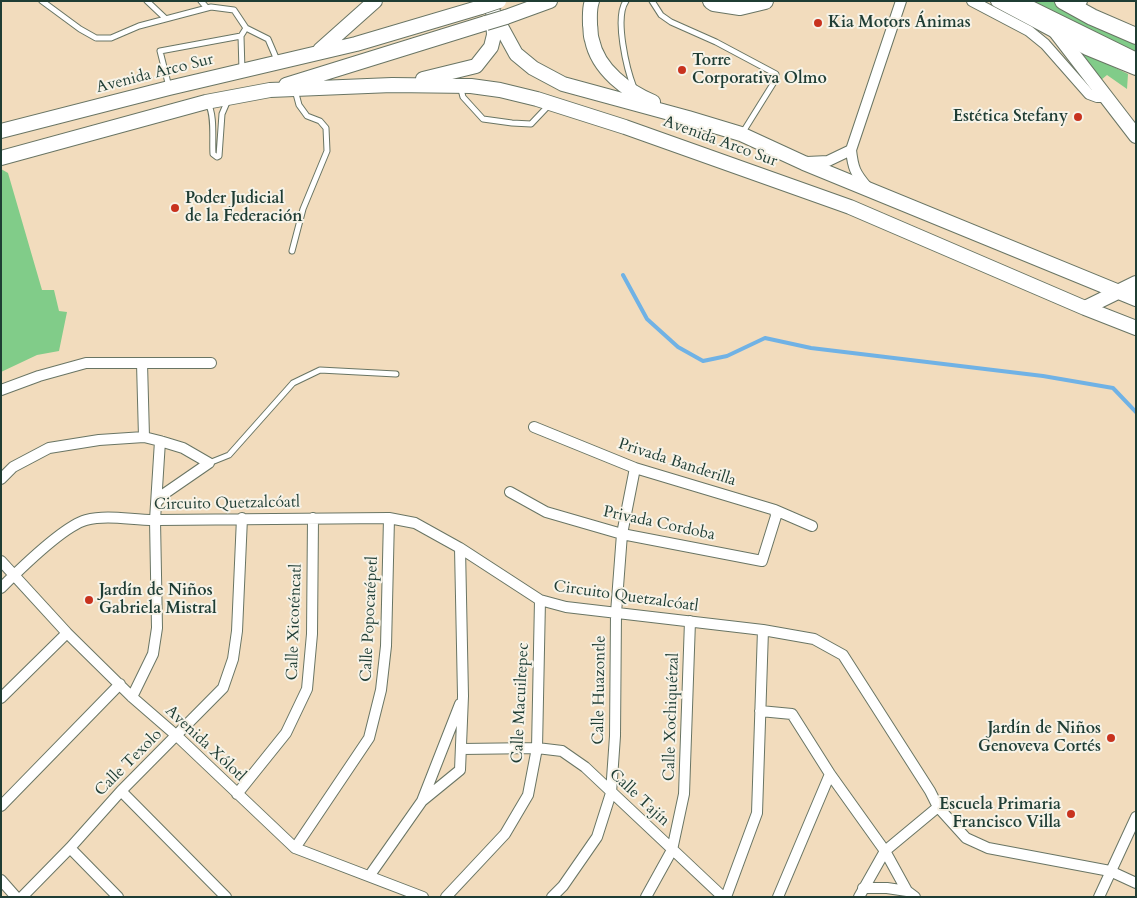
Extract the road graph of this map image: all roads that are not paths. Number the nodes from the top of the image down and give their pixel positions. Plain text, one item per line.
1 (42, 1) edge
2 (147, 1) edge
3 (201, 1) edge
4 (375, 1) edge
5 (550, 1) edge
6 (592, 1) edge
7 (626, 1) edge
8 (652, 1) edge
9 (711, 1) edge
10 (766, 1) edge
11 (901, 1) edge
12 (972, 1) edge
13 (998, 1) edge
14 (1014, 1) edge
15 (1063, 1) edge
16 (1080, 1) edge
17 (206, 8) junction
18 (492, 10) edge
19 (165, 18) junction
20 (246, 28) junction
21 (1136, 29) edge
22 (1056, 32) junction
23 (241, 36) junction
24 (1136, 36) edge
25 (318, 52) junction
26 (1136, 60) edge
27 (279, 63) junction
28 (1136, 70) edge
29 (242, 71) junction
30 (392, 85) junction
31 (293, 86) junction
32 (460, 86) junction
33 (169, 88) junction
34 (636, 93) junction
35 (230, 97) junction
36 (1106, 97) junction
37 (206, 102) junction
38 (551, 104) junction
39 (688, 118) junction
40 (1, 131) edge
41 (741, 134) junction
42 (1136, 136) edge
43 (851, 150) junction
44 (1, 158) edge
45 (804, 163) junction
46 (867, 188) junction
47 (292, 252) dead end
48 (1136, 283) edge
49 (1120, 292) junction
50 (1136, 299) edge
51 (1085, 308) junction
52 (1136, 328) edge
53 (142, 363) junction
54 (211, 364) dead end
55 (396, 374) dead end
56 (1, 390) edge
57 (534, 427) dead end
58 (144, 437) junction
59 (160, 441) junction
60 (209, 464) junction
61 (635, 468) junction
62 (1, 479) edge
63 (510, 492) dead end
64 (157, 502) junction
65 (775, 513) junction
66 (242, 518) junction
67 (313, 518) junction
68 (389, 518) junction
69 (155, 520) junction
70 (812, 526) dead end
71 (622, 534) junction
72 (460, 548) junction
73 (1, 561) edge
74 (14, 575) junction
75 (1, 588) edge
76 (540, 600) junction
77 (616, 613) junction
78 (690, 621) junction
79 (763, 630) junction
80 (67, 633) junction
81 (120, 684) junction
82 (463, 696) junction
83 (132, 697) junction
84 (1, 698) edge
85 (760, 711) junction
86 (176, 736) junction
87 (537, 748) junction
88 (462, 749) junction
89 (830, 774) junction
90 (121, 791) junction
91 (611, 793) junction
92 (237, 794) junction
93 (422, 801) junction
94 (1, 806) edge
95 (938, 807) junction
96 (1136, 817) edge
97 (70, 848) junction
98 (295, 848) junction
99 (672, 850) junction
100 (885, 851) junction
101 (1110, 871) junction
102 (370, 876) junction
103 (1, 880) edge
104 (1136, 883) edge
105 (861, 892) edge
106 (911, 894) edge
107 (16, 897) edge
108 (22, 897) edge
109 (118, 897) edge
110 (226, 897) edge
111 (424, 897) edge
112 (446, 897) edge
113 (552, 897) edge
114 (646, 897) edge
115 (725, 897) edge
116 (778, 897) edge
117 (1099, 897) edge

1 - 19 lane
2 - 19 lane
3 - 17 lane
4 - 25 main road, Avenida Arco Sur
5 - 18 main road
6 - 34 main road
7 - 34 lane
8 - 41 lane
9 - 10 highway
11 - 43 street
12 - 36 street
13 - 22 street
14 - 26 highway
15 - 24 highway
16 - 21 street
17 - 19 lane
17 - 20 lane
18 - 25 main road, Avenida Arco Sur
18 - 30 main road
18 - 31 main road, Avenida Arco Sur
18 - 39 main road, Avenida Arco Sur
20 - 23 lane
20 - 27 lane
22 - 28 street
22 - 36 main road
23 - 29 lane
23 - 33 lane
25 - 27 main road, Avenida Arco Sur
27 - 29 main road, Avenida Arco Sur
29 - 33 main road, Avenida Arco Sur
30 - 31 main road, Avenida Arco Sur
30 - 32 main road, Avenida Arco Sur
31 - 35 main road, Avenida Arco Sur
31 - 47 lane
32 - 38 main road, Avenida Arco Sur
32 - 38 lane
33 - 40 main road, Avenida Arco Sur
34 - 39 main road
35 - 37 main road, Avenida Arco Sur
35 - 37 lane
36 - 42 main road
37 - 44 main road, Avenida Arco Sur
38 - 51 main road, Avenida Arco Sur
39 - 41 main road, Avenida Arco Sur
41 - 45 main road, Avenida Arco Sur
43 - 45 street
43 - 46 street
45 - 46 main road, Avenida Arco Sur
46 - 49 main road, Avenida Arco Sur
48 - 49 main road
49 - 50 main road, Avenida Arco Sur
49 - 51 main road
51 - 52 main road, Avenida Arco Sur
53 - 54 street
53 - 56 street
53 - 58 street
55 - 60 lane
57 - 61 street, Privada Banderilla
58 - 59 street
58 - 62 street
59 - 60 street
59 - 64 street
60 - 64 street
61 - 65 street, Privada Banderilla
61 - 71 street, Calle Huazontle
63 - 71 street, Privada Cordoba
64 - 69 street
65 - 70 street, Privada Banderilla
65 - 71 street, Privada Cordoba
66 - 67 street, Circuito Quetzalcóatl
66 - 69 street, Circuito Quetzalcóatl
66 - 86 street, Calle Texolo
67 - 68 street, Circuito Quetzalcóatl
67 - 92 street, Calle Xicoténcatl
68 - 72 street, Circuito Quetzalcóatl
68 - 98 street, Calle Popocatépetl
69 - 74 street, Circuito Quetzalcóatl
69 - 83 street
71 - 77 street, Calle Huazontle
72 - 76 street, Circuito Quetzalcóatl
72 - 82 street
73 - 74 street, Avenida Xólotl
74 - 75 street, Circuito Quetzalcóatl
74 - 80 street, Avenida Xólotl
76 - 77 street, Circuito Quetzalcóatl
76 - 87 street, Calle Macuiltepec
77 - 78 street, Circuito Quetzalcóatl
77 - 91 street, Calle Huazontle
78 - 79 street, Circuito Quetzalcóatl
78 - 99 street, Calle Xochiquétzal
79 - 85 street
79 - 95 street, Circuito Quetzalcóatl
80 - 81 street, Avenida Xólotl
80 - 84 street
81 - 83 street, Avenida Xólotl
81 - 94 street
82 - 88 street
82 - 93 street
83 - 86 street, Avenida Xólotl
85 - 89 street
85 - 115 street
86 - 90 street, Calle Texolo
86 - 92 street, Avenida Xólotl
87 - 88 street, Calle Tajín
87 - 91 street, Calle Tajín
87 - 112 street, Calle Macuiltepec
88 - 93 street
89 - 100 street
89 - 116 street
90 - 97 street, Calle Texolo
90 - 110 street
91 - 99 street, Calle Tajín
91 - 113 street, Calle Huazontle
92 - 98 street, Avenida Xólotl
93 - 102 street
95 - 100 street
95 - 101 street, Circuito Quetzalcóatl
96 - 101 street
97 - 108 street, Calle Texolo
97 - 109 street
98 - 102 street, Avenida Xólotl
99 - 114 street, Calle Xochiquétzal
99 - 115 street, Calle Tajín
100 - 105 street
100 - 106 street
101 - 104 street, Circuito Quetzalcóatl
101 - 117 street
102 - 111 street, Avenida Xólotl
103 - 107 street
105 - 106 street

